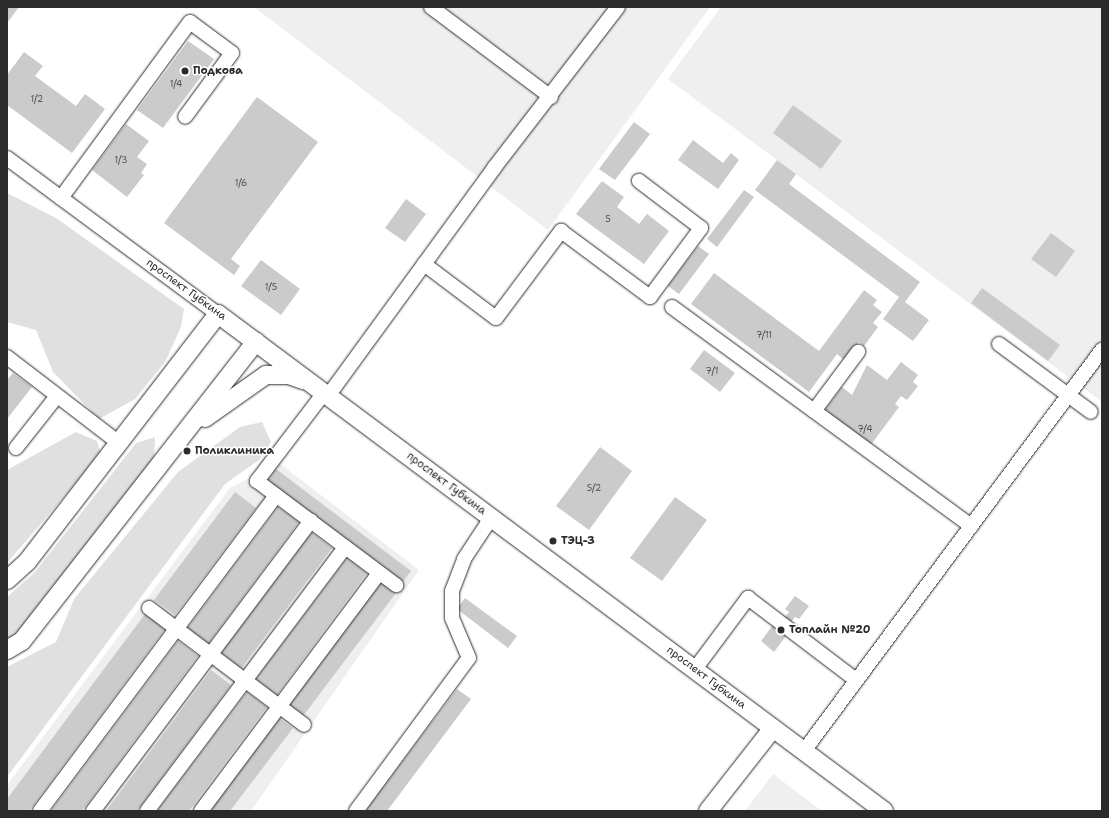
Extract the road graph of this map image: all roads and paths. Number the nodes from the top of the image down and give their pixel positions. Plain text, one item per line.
1 (432, 7) edge
2 (618, 7) edge
3 (551, 97) junction
4 (185, 117) dead end
5 (7, 158) edge
6 (639, 181) dead end
7 (61, 198) junction
8 (424, 264) junction
9 (672, 307) dead end
10 (218, 314) junction
11 (256, 341) junction
12 (999, 344) dead end
13 (1102, 350) edge
14 (858, 352) dead end
15 (7, 357) edge
16 (322, 391) junction
17 (57, 396) junction
18 (1068, 396) junction
19 (814, 411) junction
20 (1091, 412) dead end
21 (182, 436) junction
22 (119, 444) junction
23 (16, 448) dead end
24 (276, 495) junction
25 (491, 518) junction
26 (311, 521) junction
27 (971, 526) junction
28 (345, 547) junction
29 (379, 573) junction
30 (7, 580) edge
31 (396, 585) dead end
32 (149, 608) dead end
33 (176, 629) junction
34 (7, 650) edge
35 (211, 655) junction
36 (694, 669) junction
37 (245, 680) junction
38 (856, 680) junction
39 (279, 706) junction
40 (304, 725) dead end
41 (772, 728) junction
42 (804, 751) junction
43 (40, 811) edge
44 (94, 811) edge
45 (147, 811) edge
46 (201, 811) edge
47 (356, 811) edge
48 (708, 811) edge
49 (884, 811) edge

1 - 3 street
2 - 3 street
3 - 8 street
4 - 7 street
5 - 7 street, проспект Губкина
6 - 8 street
7 - 10 street, проспект Губкина
8 - 16 street
9 - 19 street
10 - 11 main road, проспект Губкина
10 - 22 main road
11 - 16 main road, проспект Губкина
11 - 21 main road
12 - 18 street
13 - 18 street
14 - 19 street
15 - 17 street
16 - 21 main road
16 - 24 street
16 - 25 main road, проспект Губкина
17 - 22 street
17 - 23 street
18 - 20 street
18 - 27 street
19 - 27 street
21 - 34 main road
22 - 30 main road
24 - 26 street
24 - 33 street
25 - 36 main road, проспект Губкина
25 - 47 street
26 - 28 street
26 - 35 street
27 - 38 street
28 - 29 street
28 - 37 street
29 - 31 street
29 - 39 street
32 - 33 street
33 - 35 street
33 - 43 street
35 - 37 street
35 - 44 street
36 - 38 street
36 - 41 main road, проспект Губкина
37 - 39 street
37 - 45 street
38 - 42 street
39 - 40 street
39 - 46 street
41 - 42 main road, проспект Губкина
41 - 48 main road
42 - 49 main road, проспект Губкина

